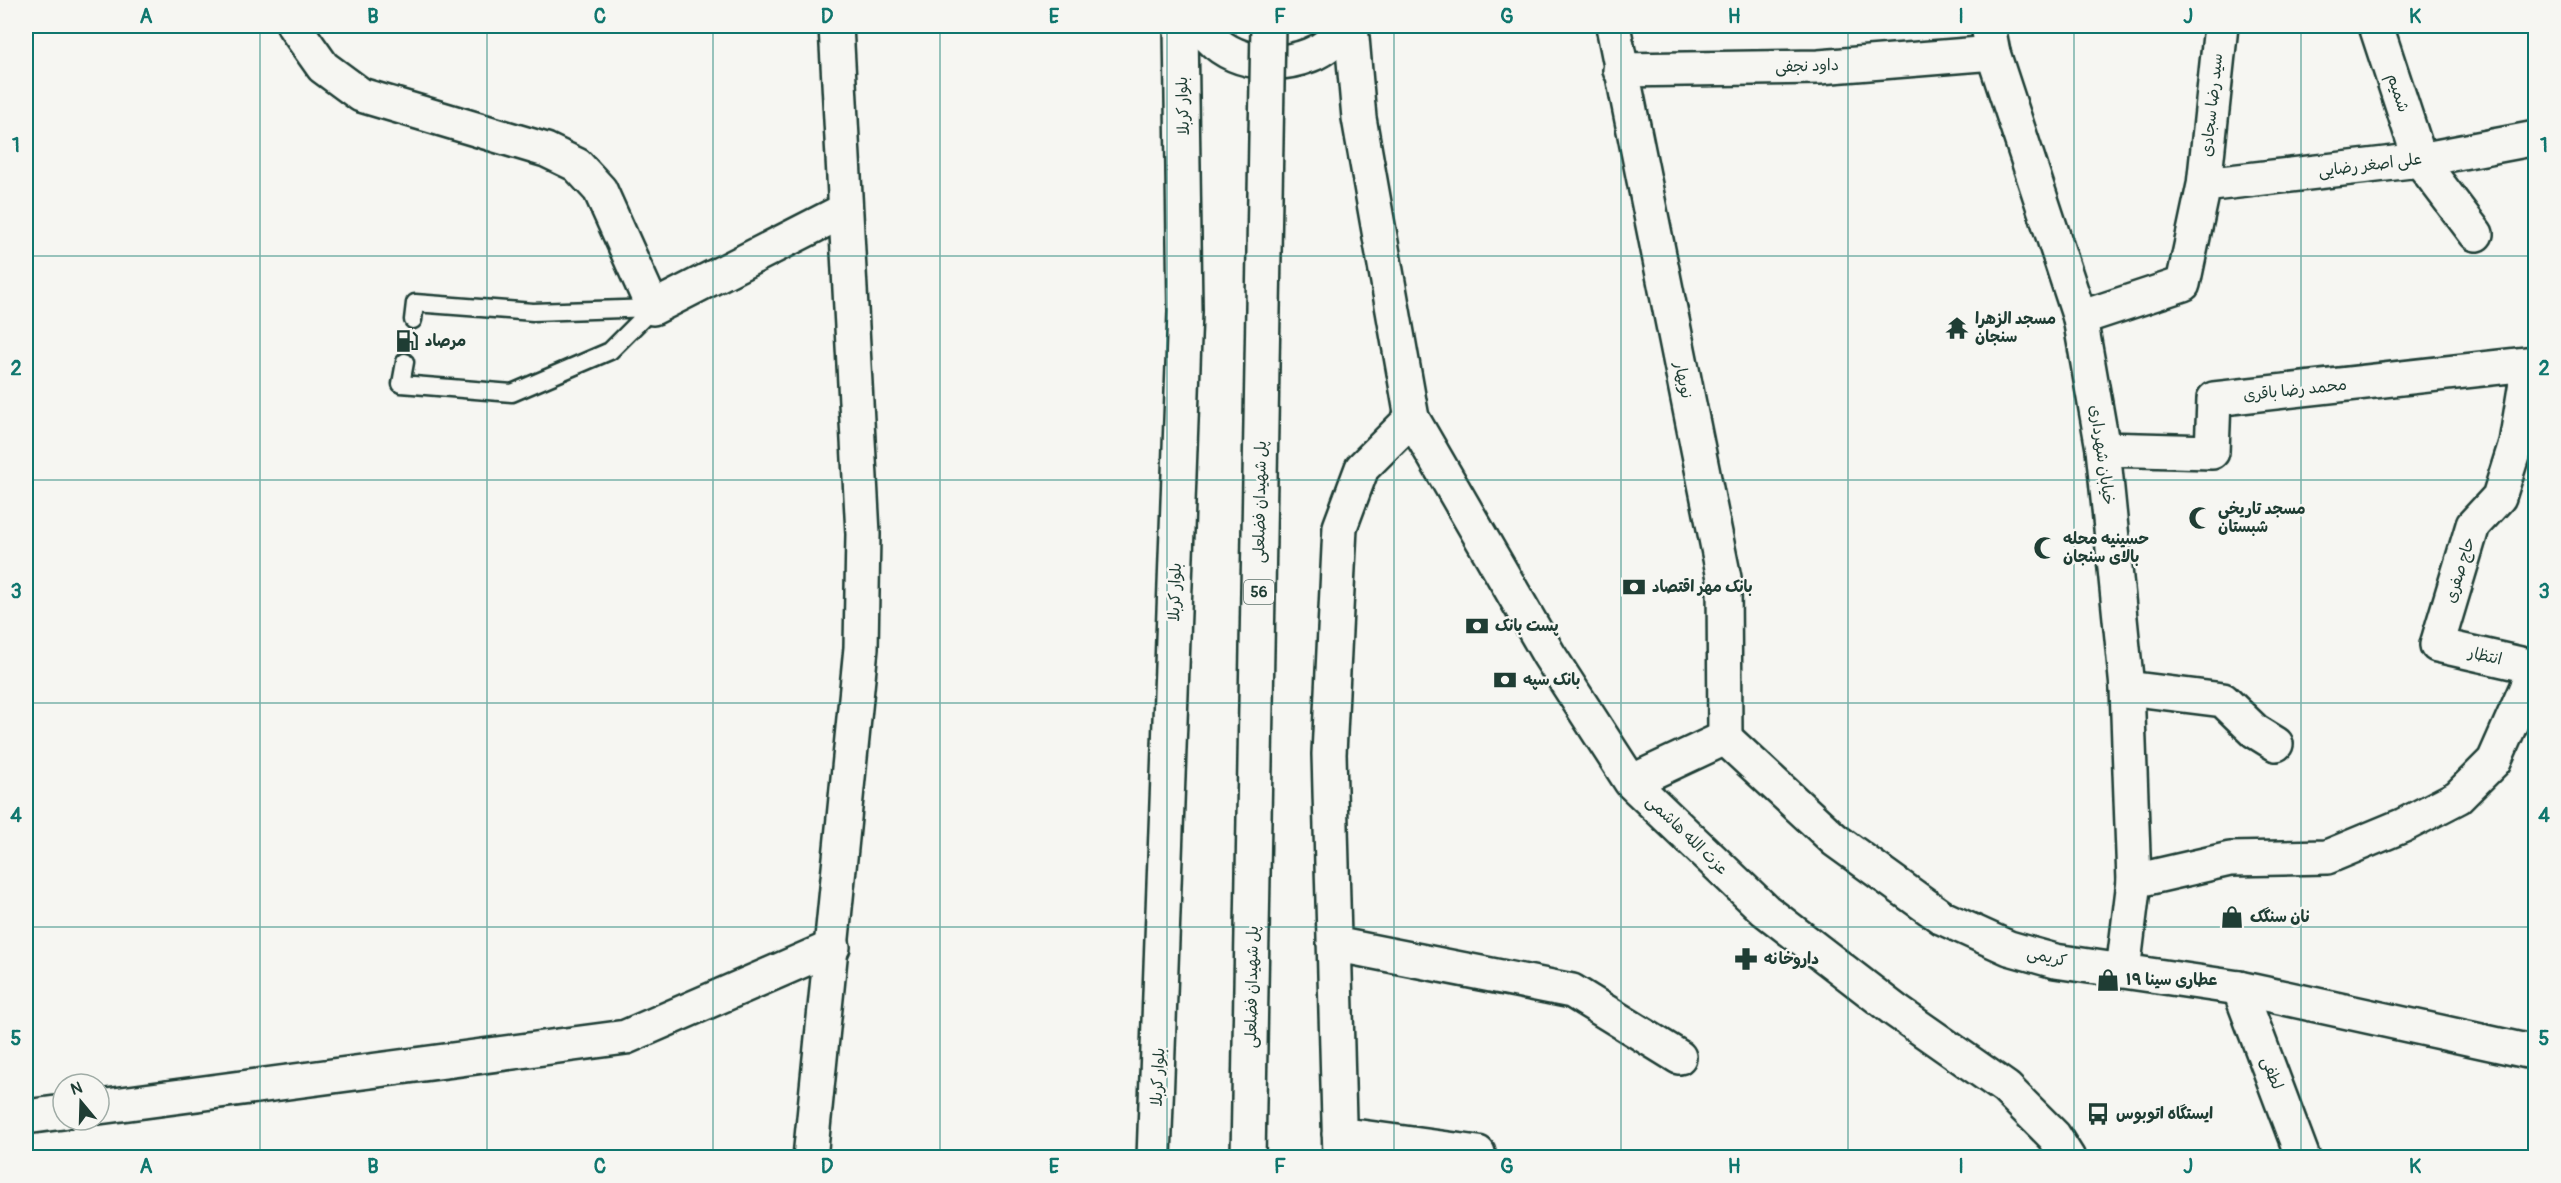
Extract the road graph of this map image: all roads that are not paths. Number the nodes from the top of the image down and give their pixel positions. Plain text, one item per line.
1 (294, 26) edge
2 (836, 26) edge
3 (1181, 26) edge
4 (1201, 26) edge
5 (1268, 26) edge
6 (1349, 26) edge
7 (1613, 26) edge
8 (2221, 26) edge
9 (2377, 26) edge
10 (1991, 39) edge
11 (1620, 70) junction
12 (2535, 138) edge
13 (2420, 160) junction
14 (2204, 185) junction
15 (845, 210) junction
16 (2476, 234) dead end
17 (653, 308) junction
18 (2080, 318) junction
19 (413, 320) dead end
20 (405, 362) dead end
21 (2532, 363) edge
22 (1412, 418) junction
23 (2103, 449) junction
24 (2437, 645) joint
25 (2535, 666) edge
26 (2127, 688) junction
27 (1725, 738) junction
28 (2276, 744) dead end
29 (1631, 782) junction
30 (2134, 881) junction
31 (1334, 944) junction
32 (833, 947) junction
33 (2123, 971) junction
34 (2239, 988) junction
35 (2535, 1053) edge
36 (1679, 1057) dead end
37 (111, 1105) edge
38 (51, 1114) edge
39 (26, 1117) edge
40 (1339, 1146) edge
41 (1478, 1153) dead end
42 (810, 1158) edge
43 (1154, 1158) edge
44 (1248, 1158) edge
45 (2068, 1158) edge
46 (2303, 1158) edge

1 - 17 main road
2 - 15 main road
3 - 43 main road, بلوار کربلا
4 - 6 main road
5 - 44 main road, پل شهیدان فضلعلی / 56, bridge
6 - 22 main road, عزت الله هاشمی
7 - 11 main road, نوبهار
8 - 14 main road, سید رضا سجادی
9 - 13 main road, شمیم
10 - 11 main road, داود نجفی
10 - 18 main road, خیابان شهرداری
11 - 27 main road, نوبهار
12 - 13 main road, علی اصغر رضایی
13 - 14 main road, علی اصغر رضایی
13 - 16 main road, شمیم
14 - 18 main road, سید رضا سجادی
15 - 17 main road
15 - 32 main road
17 - 19 lane
17 - 20 lane
18 - 23 main road, خیابان شهرداری
21 - 23 main road, محمد رضا باقری
21 - 24 main road, حاج صفری
22 - 29 main road, عزت الله هاشمی
22 - 31 main road
23 - 26 main road, خیابان شهرداری
24 - 25 main road, انتظار
25 - 30 main road
26 - 28 main road
26 - 30 main road, خیابان شهرداری
27 - 29 main road
27 - 33 main road, کریمی
29 - 45 main road, عزت الله هاشمی
30 - 33 main road, خیابان شهرداری
31 - 36 main road
31 - 40 main road
32 - 37 main road
32 - 42 main road
33 - 34 main road, کریمی
34 - 35 main road, کریمی
34 - 46 main road, لطفی
38 - 39 main road
40 - 41 main road

